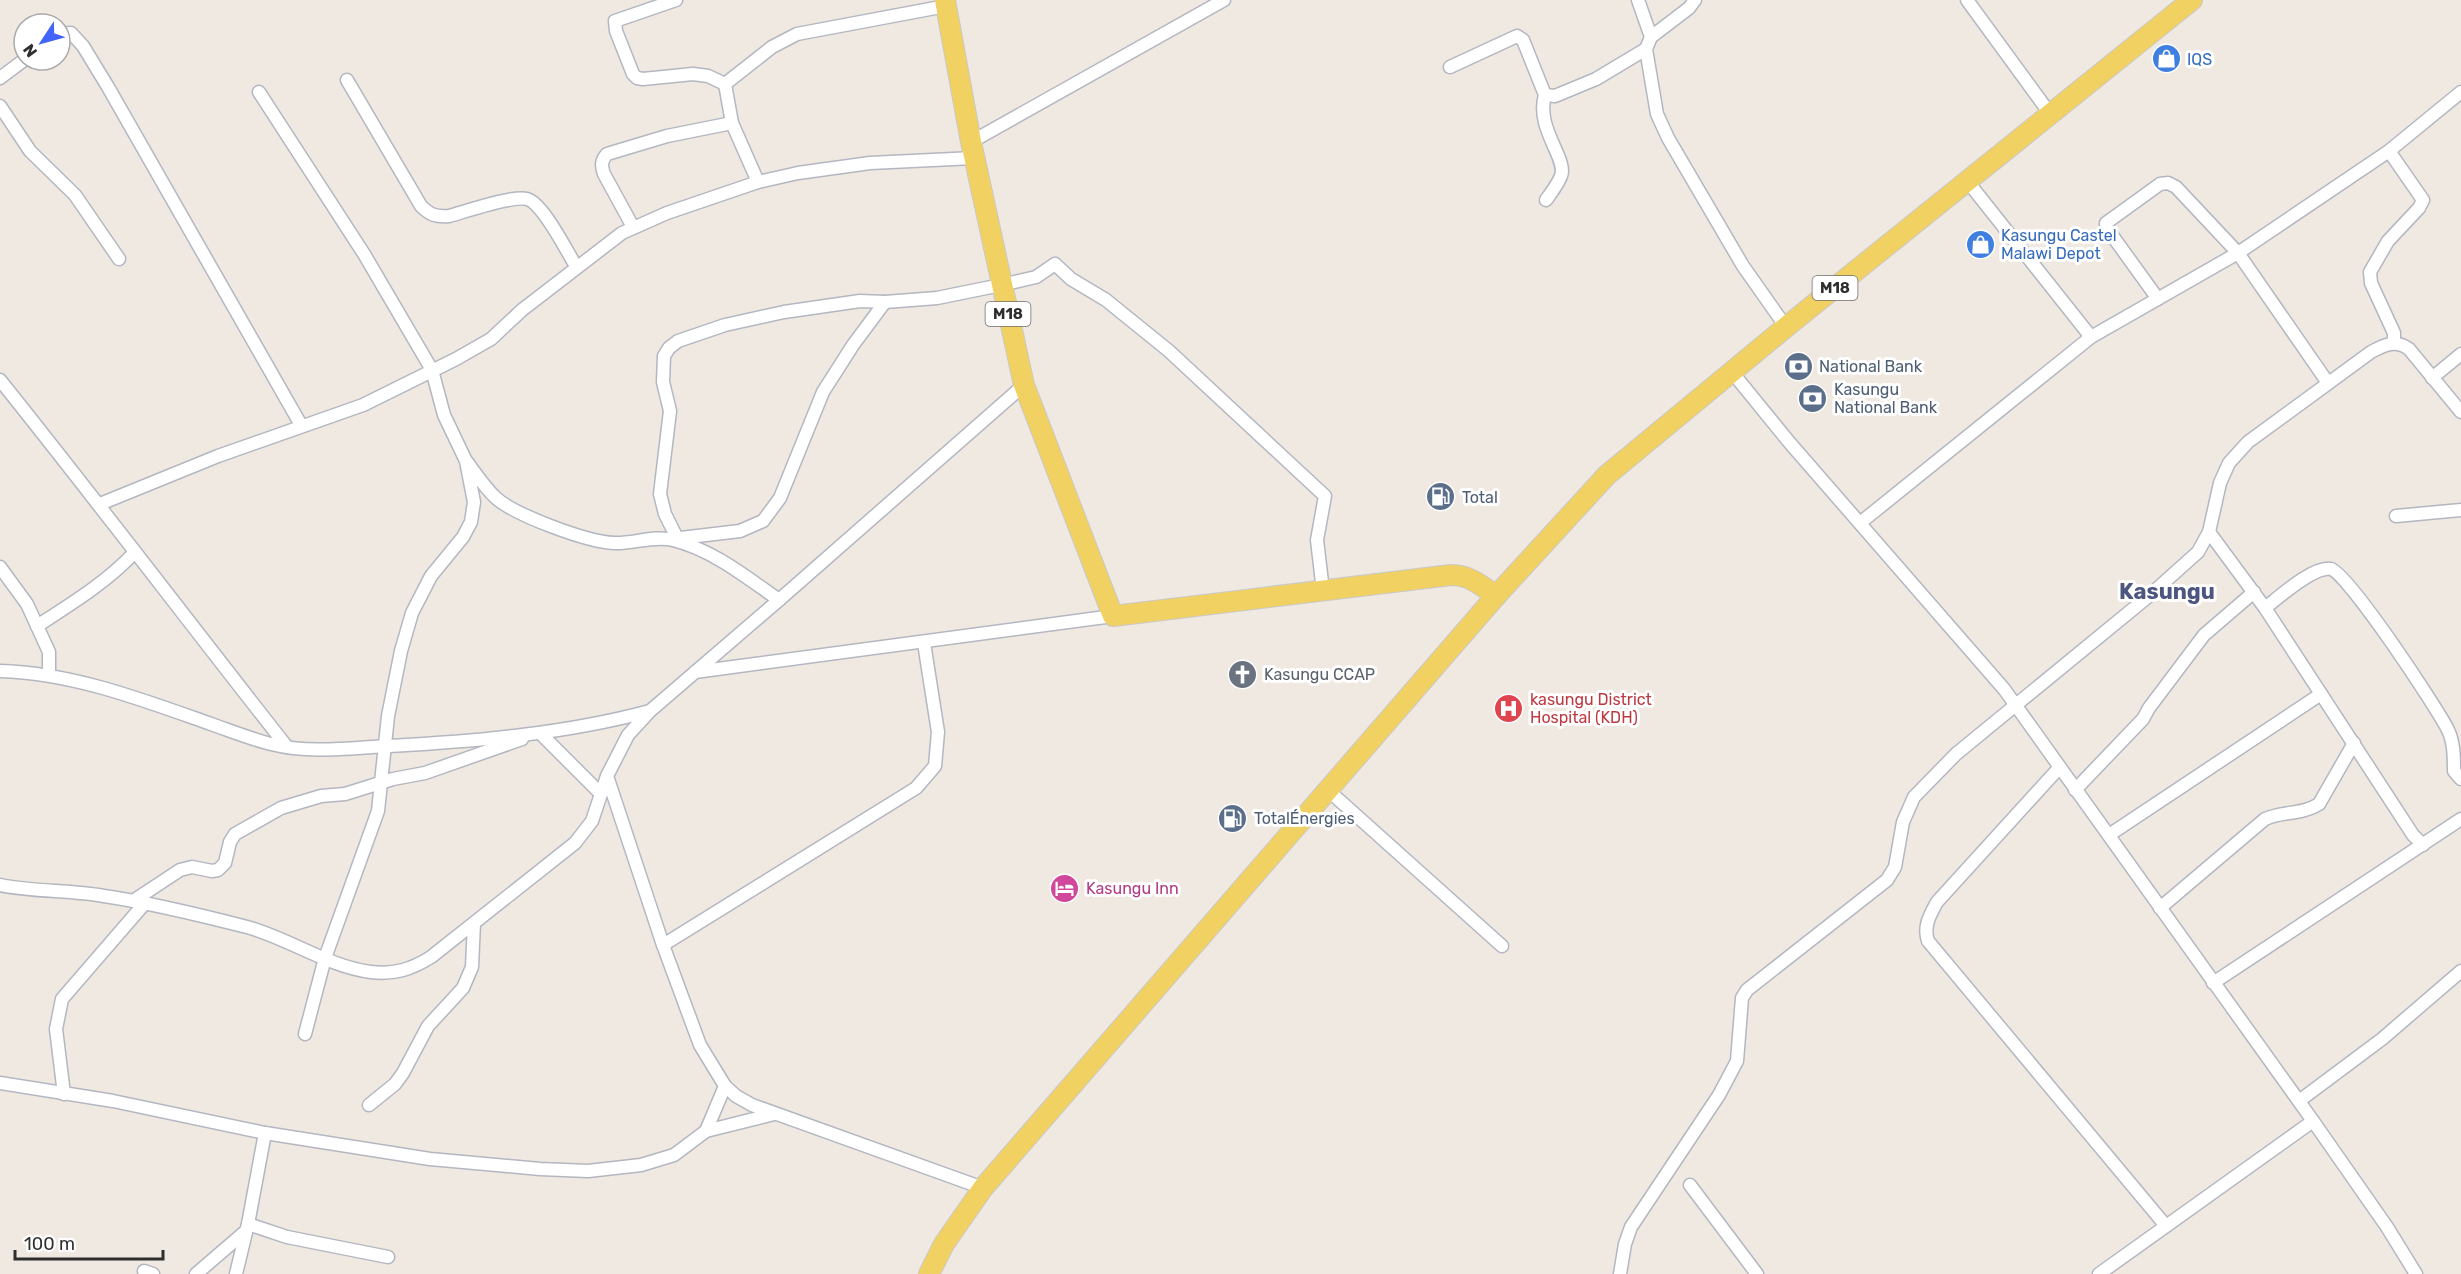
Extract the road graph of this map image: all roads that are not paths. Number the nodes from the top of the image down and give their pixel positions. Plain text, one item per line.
1 (676, 0) edge
2 (1224, 0) edge
3 (1638, 0) edge
4 (1695, 0) edge
5 (1967, 0) edge
6 (2192, 0) edge
7 (946, 3) edge
8 (72, 34) edge
9 (1651, 37) junction
10 (1646, 49) junction
11 (1450, 67) dead end
12 (347, 80) dead end
13 (725, 84) junction
14 (259, 92) dead end
15 (2461, 92) edge
16 (1545, 95) junction
17 (0, 106) edge
18 (2051, 115) junction
19 (732, 123) junction
20 (973, 150) junction
21 (2389, 151) junction
22 (758, 182) junction
23 (1968, 182) junction
24 (1546, 200) dead end
25 (633, 227) junction
26 (2238, 253) junction
27 (119, 259) dead end
28 (576, 267) junction
29 (1001, 285) junction
30 (2158, 299) junction
31 (885, 302) junction
32 (1786, 327) junction
33 (2091, 337) junction
34 (2394, 343) junction
35 (2461, 354) edge
36 (432, 370) junction
37 (1732, 372) junction
38 (2432, 378) junction
39 (0, 380) edge
40 (2328, 383) junction
41 (1024, 385) junction
42 (2461, 412) edge
43 (301, 425) junction
44 (466, 461) junction
45 (100, 504) junction
46 (2461, 510) edge
47 (2396, 516) dead end
48 (1860, 523) junction
49 (2209, 532) junction
50 (674, 538) junction
51 (135, 552) junction
52 (0, 567) edge
53 (1323, 591) junction
54 (2254, 592) junction
55 (1496, 596) junction
56 (779, 600) junction
57 (2265, 608) junction
58 (1113, 616) junction
59 (37, 626) junction
60 (924, 643) junction
61 (0, 671) edge
62 (695, 672) junction
63 (50, 675) junction
64 (2321, 694) junction
65 (2016, 706) junction
66 (650, 711) junction
67 (537, 734) junction
68 (2354, 743) junction
69 (385, 746) junction
70 (286, 747) junction
71 (2059, 768) junction
72 (607, 776) junction
73 (2461, 779) edge
74 (382, 783) junction
75 (2075, 790) junction
76 (1329, 791) junction
77 (601, 794) junction
78 (2461, 819) edge
79 (2109, 835) junction
80 (2423, 845) junction
81 (0, 885) edge
82 (139, 902) junction
83 (2160, 908) junction
84 (474, 923) junction
85 (663, 945) junction
86 (1502, 946) dead end
87 (326, 958) junction
88 (2461, 971) edge
89 (2213, 983) junction
90 (305, 1034) dead end
91 (0, 1083) edge
92 (725, 1086) junction
93 (64, 1094) junction
94 (2299, 1101) junction
95 (369, 1105) dead end
96 (776, 1113) junction
97 (2313, 1121) junction
98 (706, 1131) junction
99 (265, 1132) junction
100 (1690, 1185) dead end
101 (983, 1188) junction
102 (2166, 1226) junction
103 (247, 1227) junction
104 (388, 1257) dead end
105 (196, 1274) edge
106 (236, 1274) edge
107 (929, 1274) edge
108 (1620, 1274) edge
109 (1757, 1274) edge
110 (2099, 1274) edge
111 (2416, 1274) edge

1 - 13 street
2 - 20 street
3 - 9 street
4 - 9 street
5 - 18 street
6 - 18 main road, M18
7 - 13 street
7 - 20 main road, M18
8 - 43 street
9 - 10 street
10 - 16 street
10 - 32 street
11 - 16 street
12 - 28 street
13 - 19 street
14 - 36 street
15 - 21 street
16 - 24 street
17 - 27 street
18 - 23 main road, M18
19 - 22 street
19 - 25 street
20 - 22 street
20 - 29 main road, M18
21 - 26 street
21 - 34 street
22 - 25 street
23 - 32 main road, M18
23 - 33 street
25 - 28 street
26 - 30 street
26 - 30 street
26 - 40 street
28 - 36 street
29 - 31 street
29 - 41 main road, M18
29 - 53 street
30 - 33 street
31 - 50 street
31 - 50 street
32 - 37 main road, M18
33 - 48 street
34 - 38 street
34 - 40 street
35 - 38 street
36 - 43 street
36 - 44 street
37 - 48 street
37 - 55 main road, M18
38 - 42 street
39 - 45 street
40 - 49 street
41 - 56 street
41 - 58 main road, M18
43 - 45 street
44 - 50 street
44 - 69 street
45 - 51 street
46 - 47 street
48 - 65 street
49 - 54 street
49 - 65 street
50 - 56 street
51 - 59 street
51 - 70 street
52 - 59 street
53 - 55 main road
53 - 58 main road
54 - 57 street
54 - 75 street
55 - 76 main road
56 - 62 street
57 - 64 street
57 - 73 street
58 - 60 street
59 - 63 street
60 - 62 street
60 - 85 street
61 - 63 street
62 - 66 street
63 - 70 street
64 - 68 street
64 - 79 street
65 - 71 street
65 - 108 street
66 - 67 street
66 - 72 street
67 - 69 street
67 - 74 street
67 - 77 street
68 - 80 street
68 - 83 street
69 - 70 street
69 - 74 street
71 - 75 street
71 - 102 street
72 - 77 street
72 - 85 street
74 - 82 street
74 - 87 street
75 - 79 street
76 - 86 street
76 - 101 main road
77 - 84 street
78 - 80 street
79 - 83 street
80 - 89 street
81 - 82 street
82 - 87 street
82 - 93 street
83 - 89 street
84 - 87 street
84 - 95 street
85 - 92 street
87 - 90 street
88 - 94 street
89 - 94 street
91 - 93 street
92 - 96 street
92 - 98 street
93 - 99 street
94 - 97 street
96 - 98 street
96 - 101 street
97 - 102 street
97 - 111 street
98 - 99 street
99 - 103 street
100 - 109 street
101 - 107 main road
102 - 110 street
103 - 104 street
103 - 105 street
103 - 106 street

